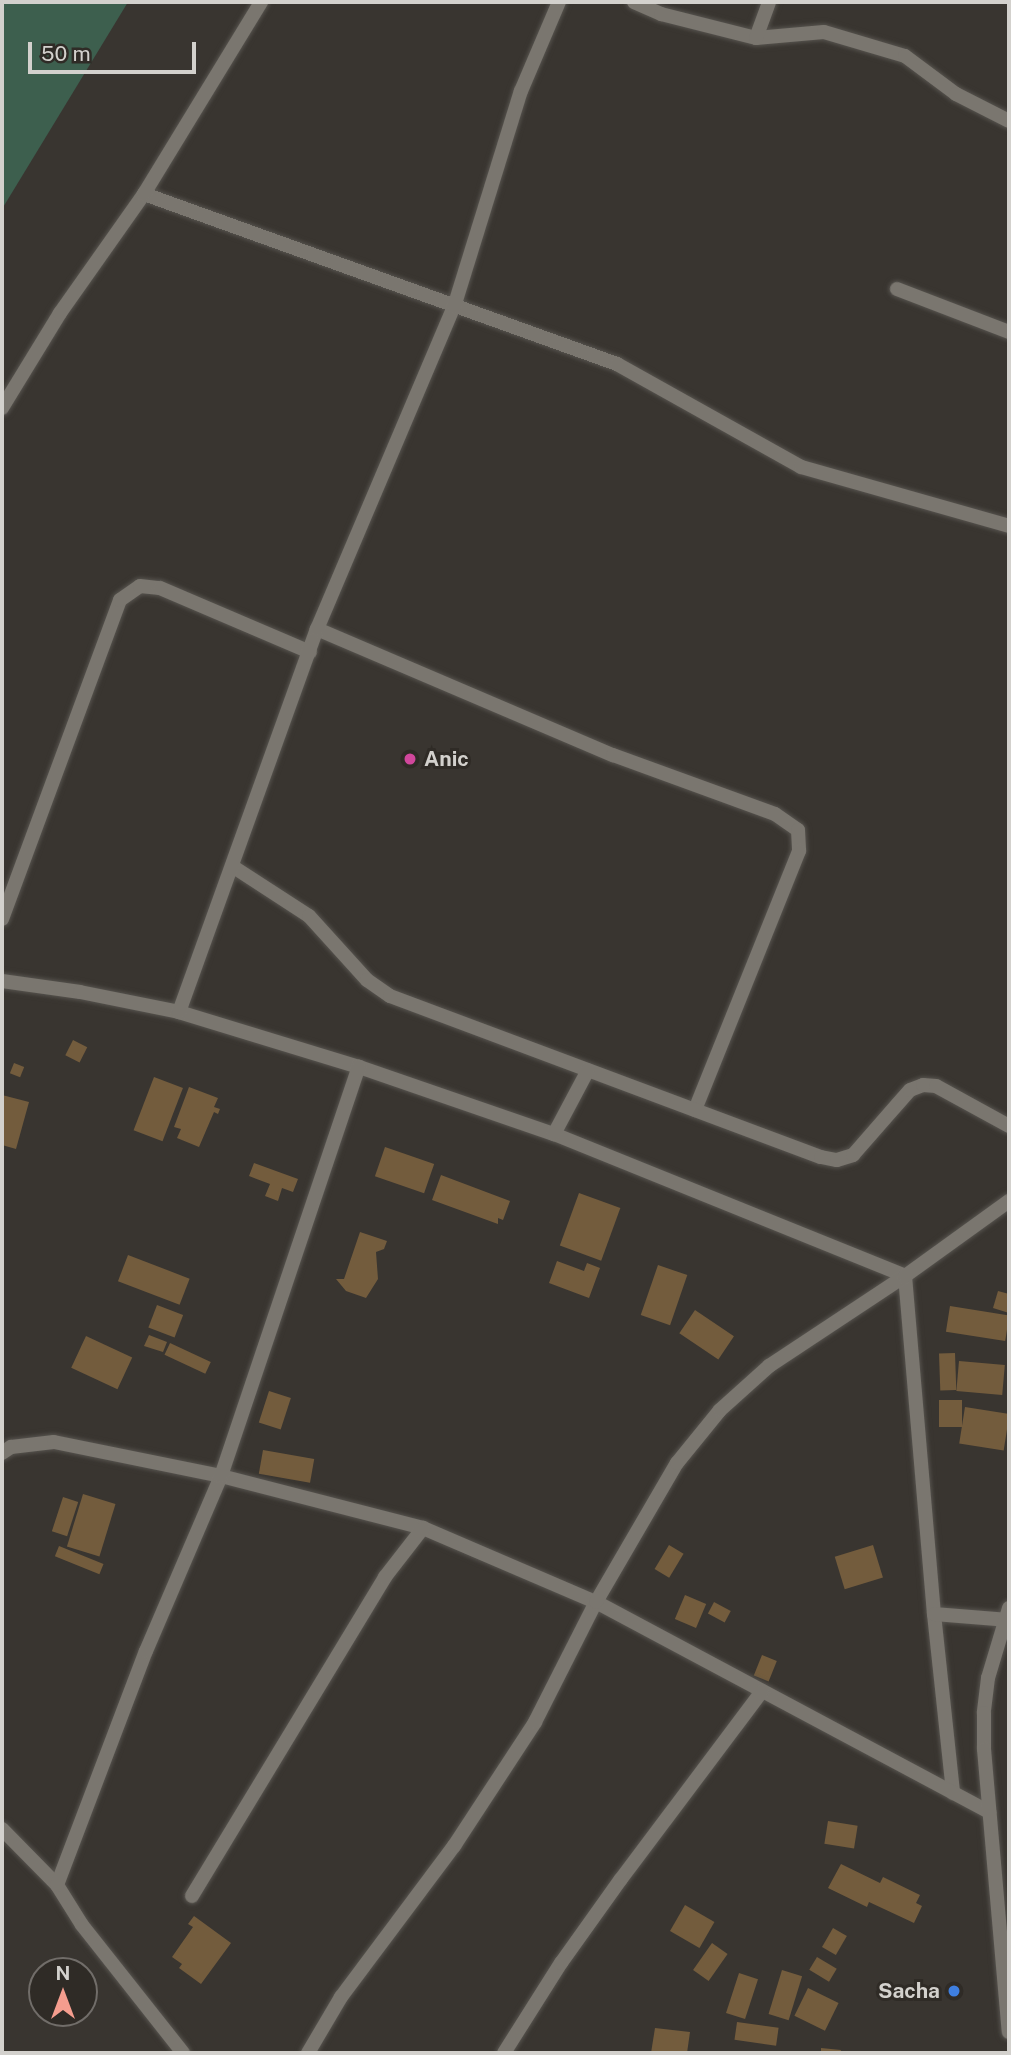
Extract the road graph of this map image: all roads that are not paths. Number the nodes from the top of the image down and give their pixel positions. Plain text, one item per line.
1 (261, 2) edge
2 (559, 2) edge
3 (634, 2) edge
4 (769, 2) edge
5 (755, 38) junction
6 (1009, 121) edge
7 (144, 194) junction
8 (897, 289) dead end
9 (454, 307) junction
10 (1009, 332) edge
11 (2, 408) edge
12 (1009, 526) edge
13 (317, 629) junction
14 (310, 652) junction
15 (232, 866) junction
16 (2, 919) edge
17 (2, 981) edge
18 (179, 1012) junction
19 (359, 1067) junction
20 (588, 1070) junction
21 (695, 1110) junction
22 (1009, 1126) edge
23 (554, 1134) junction
24 (1009, 1201) edge
25 (905, 1276) junction
26 (2, 1453) edge
27 (221, 1476) junction
28 (423, 1528) junction
29 (596, 1602) junction
30 (934, 1614) junction
31 (1008, 1616) edge
32 (762, 1691) junction
33 (953, 1793) junction
34 (989, 1812) junction
35 (2, 1829) edge
36 (57, 1885) junction
37 (192, 1896) dead end
38 (1009, 2032) edge
39 (183, 2053) edge
40 (309, 2053) edge
41 (504, 2053) edge

1 - 7 street
2 - 9 street
3 - 5 street
4 - 5 street
5 - 6 street
7 - 9 street
7 - 11 street
8 - 10 street
9 - 12 street
9 - 13 street
13 - 14 street
13 - 21 street
14 - 15 street
14 - 16 street
15 - 18 street
15 - 20 street
17 - 18 street
18 - 19 street
19 - 23 street
19 - 27 street
20 - 21 street
20 - 23 street
21 - 22 street
23 - 25 street
24 - 25 street
25 - 29 street
25 - 30 street
26 - 27 street
27 - 28 street
27 - 36 street
28 - 29 street
28 - 37 street
29 - 32 street
29 - 40 street
30 - 31 street
30 - 33 street
31 - 34 street
32 - 33 street
32 - 41 street
33 - 34 street
34 - 38 street
35 - 36 street
36 - 39 street

